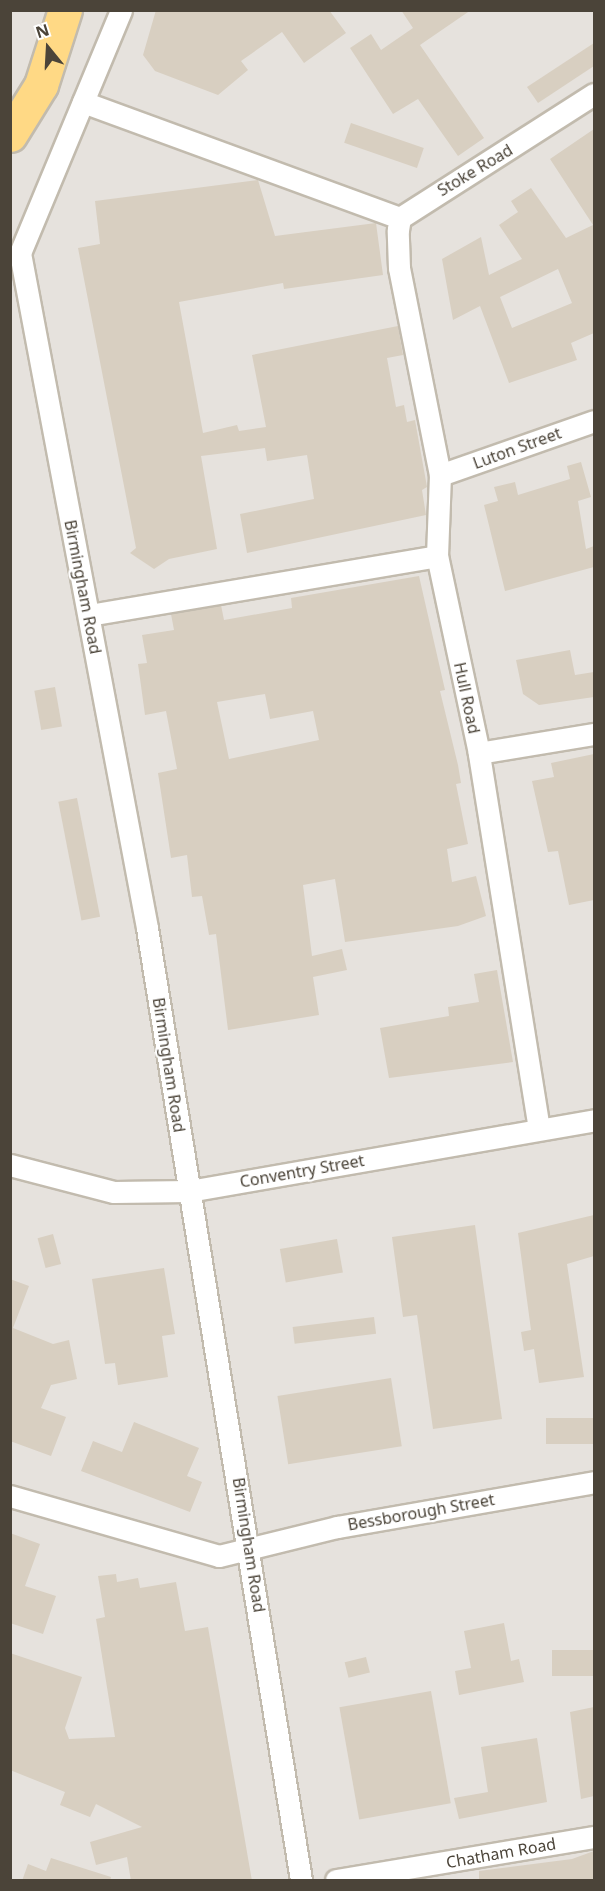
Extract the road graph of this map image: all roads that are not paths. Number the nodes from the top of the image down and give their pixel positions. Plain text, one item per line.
1 (65, 10) edge
2 (121, 10) edge
3 (594, 94) edge
4 (83, 102) junction
5 (10, 135) edge
6 (400, 218) junction
7 (15, 251) edge
8 (594, 421) edge
9 (440, 476) junction
10 (437, 556) junction
11 (89, 615) junction
12 (594, 734) edge
13 (479, 753) junction
14 (594, 1120) edge
15 (539, 1129) junction
16 (10, 1165) edge
17 (189, 1191) junction
18 (594, 1482) edge
19 (10, 1496) edge
20 (250, 1552) junction
21 (594, 1837) edge
22 (301, 1881) edge
23 (336, 1881) edge

1 - 5 highway
2 - 4 street
3 - 6 street, Stoke Road
4 - 6 street
4 - 7 street
6 - 9 street, Hull Road
7 - 11 street, Birmingham Road
8 - 9 street, Luton Street
9 - 10 street, Hull Road
10 - 11 street
10 - 13 street, Hull Road
11 - 17 street, Birmingham Road
12 - 13 street
13 - 15 street, Hull Road
14 - 15 street, Conventry Street
15 - 17 street, Conventry Street
16 - 17 street, Conventry Street
17 - 20 street, Birmingham Road
18 - 20 street, Bessborough Street
19 - 20 street, Bessborough Street
20 - 22 street, Birmingham Road
21 - 23 street, Chatham Road

